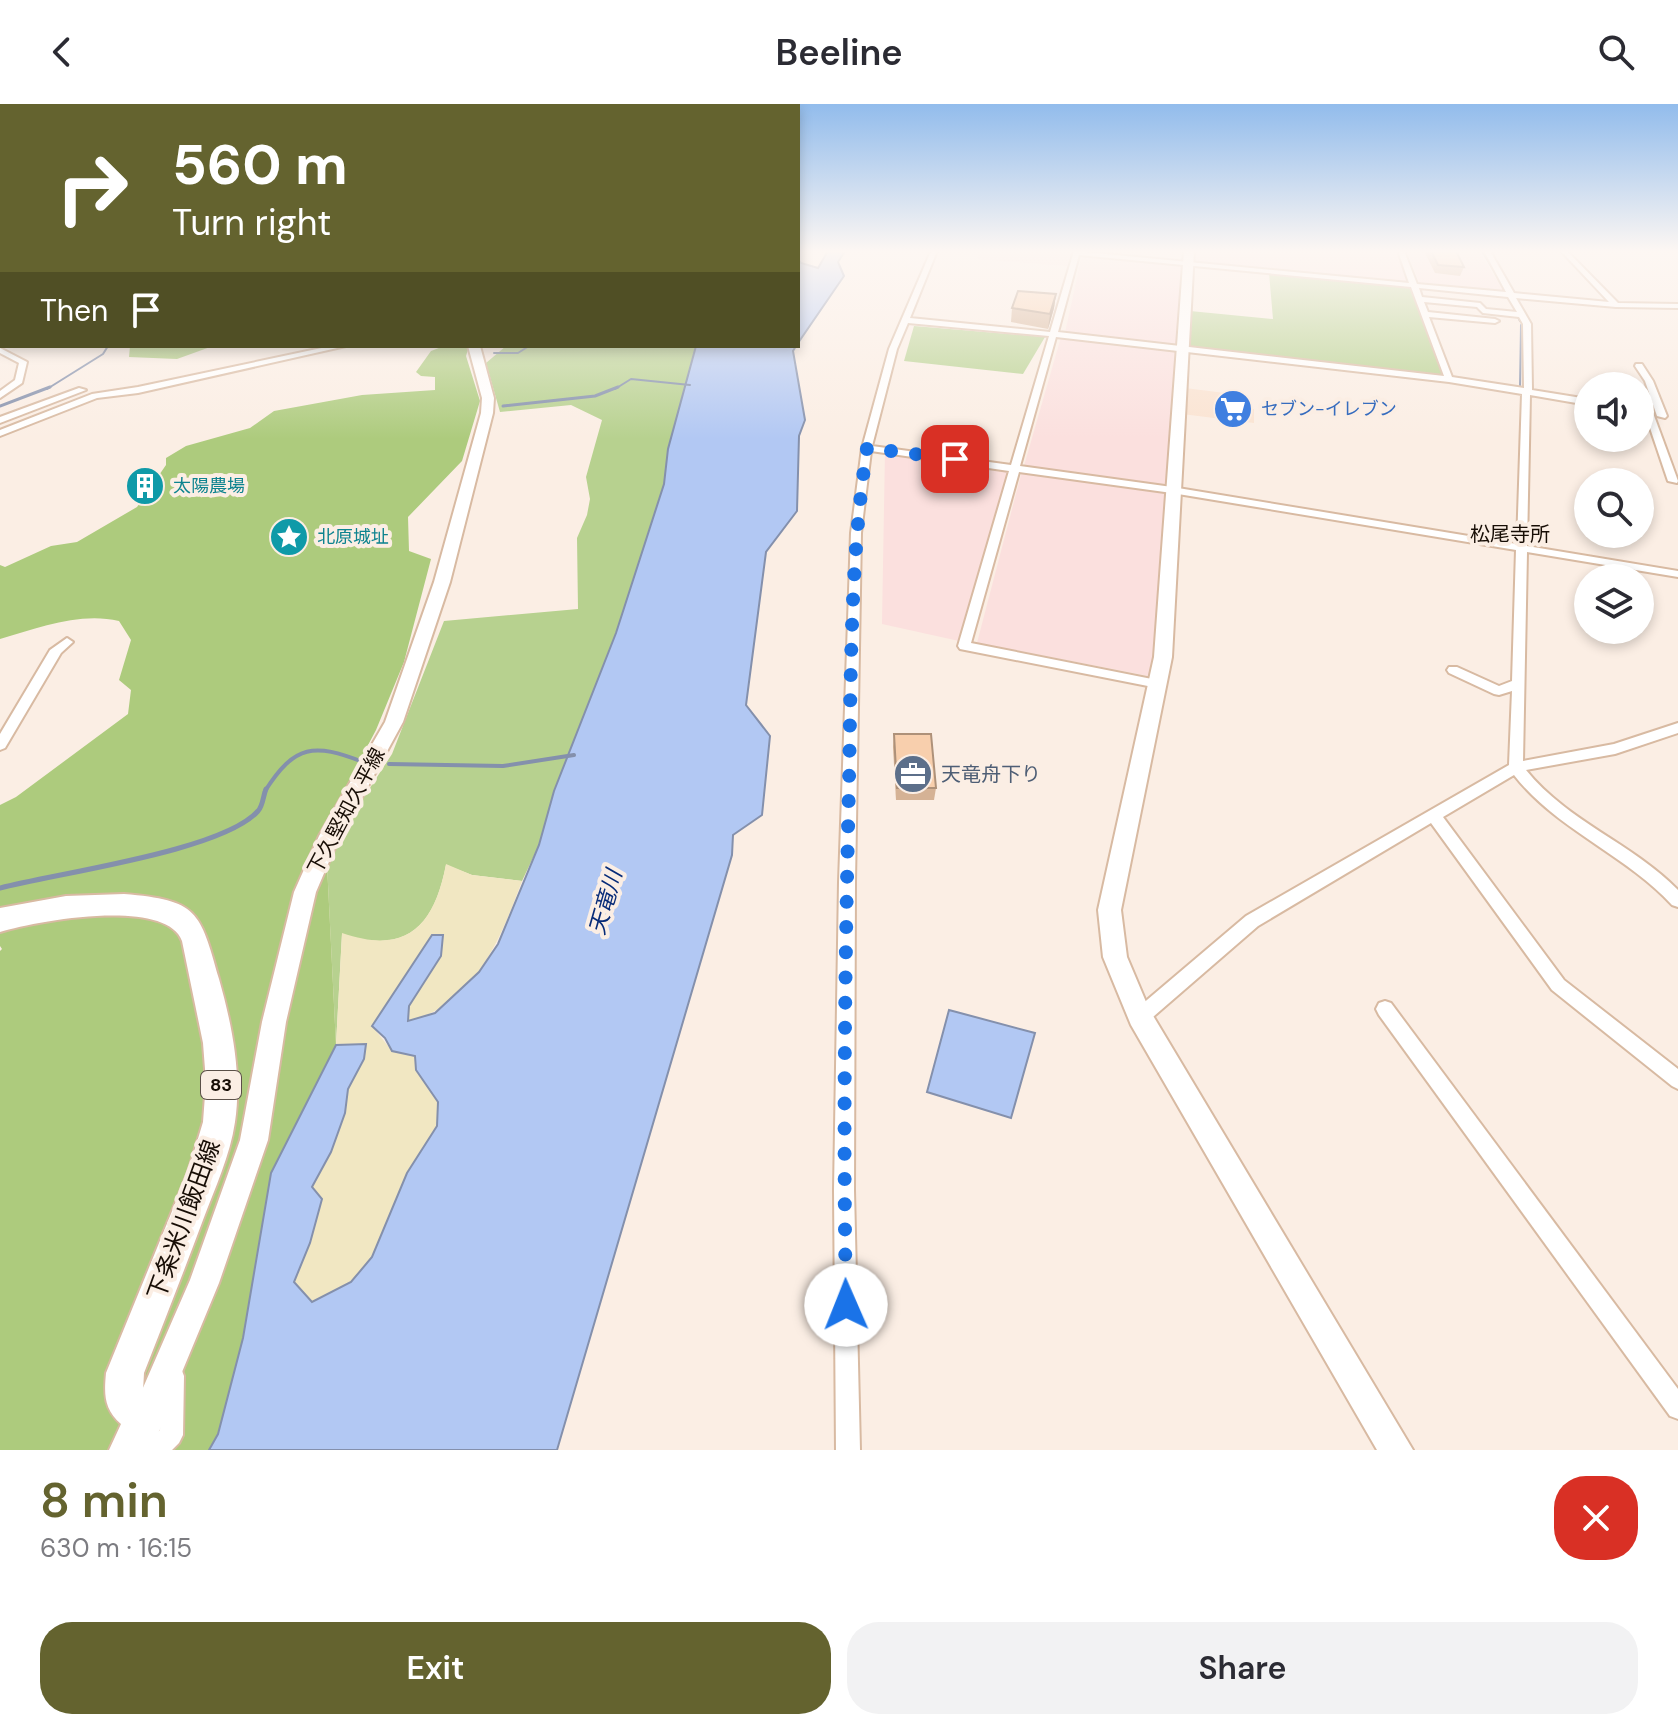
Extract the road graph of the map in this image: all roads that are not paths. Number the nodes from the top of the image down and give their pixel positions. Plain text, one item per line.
1 (907, 314) edge
2 (1060, 314) edge
3 (1184, 314) edge
4 (1426, 314) joint
5 (1498, 314) edge
6 (1523, 314) edge
7 (1526, 319) junction
8 (904, 320) junction
9 (1054, 334) junction
10 (1, 348) edge
11 (333, 348) edge
12 (475, 348) edge
13 (1182, 349) junction
14 (1639, 366) dead end
15 (1643, 372) edge
16 (1449, 379) junction
17 (1527, 390) junction
18 (128, 392) junction
19 (1654, 392) edge
20 (0, 395) edge
21 (1574, 399) edge
22 (1654, 415) edge
23 (0, 420) edge
24 (0, 433) edge
25 (1654, 436) edge
26 (867, 448) junction
27 (1013, 467) junction
28 (1673, 481) dead end
29 (1172, 490) junction
30 (1521, 549) junction
31 (1678, 574) edge
32 (67, 642) dead end
33 (1453, 670) dead end
34 (1518, 683) junction
35 (1158, 684) junction
36 (1678, 728) edge
37 (0, 745) edge
38 (1516, 767) junction
39 (1434, 816) junction
40 (1678, 900) edge
41 (0, 920) edge
42 (1385, 1009) dead end
43 (1140, 1017) junction
44 (1678, 1080) edge
45 (173, 1359) junction
46 (1678, 1408) edge
47 (152, 1431) edge
48 (129, 1450) edge
49 (848, 1450) edge
50 (1396, 1450) edge

1 - 8 street
2 - 9 street
3 - 13 street
4 - 7 street
4 - 16 street
5 - 7 street
6 - 7 street
7 - 17 street
8 - 9 street
8 - 26 street
9 - 13 street
9 - 27 street
10 - 20 street
11 - 18 street
12 - 45 street, 下久堅知久平線
13 - 16 street
13 - 29 street
14 - 15 street
16 - 17 street
17 - 21 street
17 - 30 street
18 - 23 street
18 - 24 street
19 - 22 street
25 - 28 street
26 - 27 street
26 - 49 street
27 - 29 street
27 - 35 street
29 - 30 street
29 - 35 street
30 - 31 street
30 - 34 street
32 - 37 street
33 - 34 street
34 - 38 street
35 - 43 street
36 - 38 street
38 - 39 street
38 - 40 street
39 - 43 street
39 - 44 street
41 - 47 main road, 下条米川飯田線 / 83
42 - 46 street
43 - 50 street
45 - 47 street, 下久堅知久平線
45 - 47 street
47 - 48 main road

